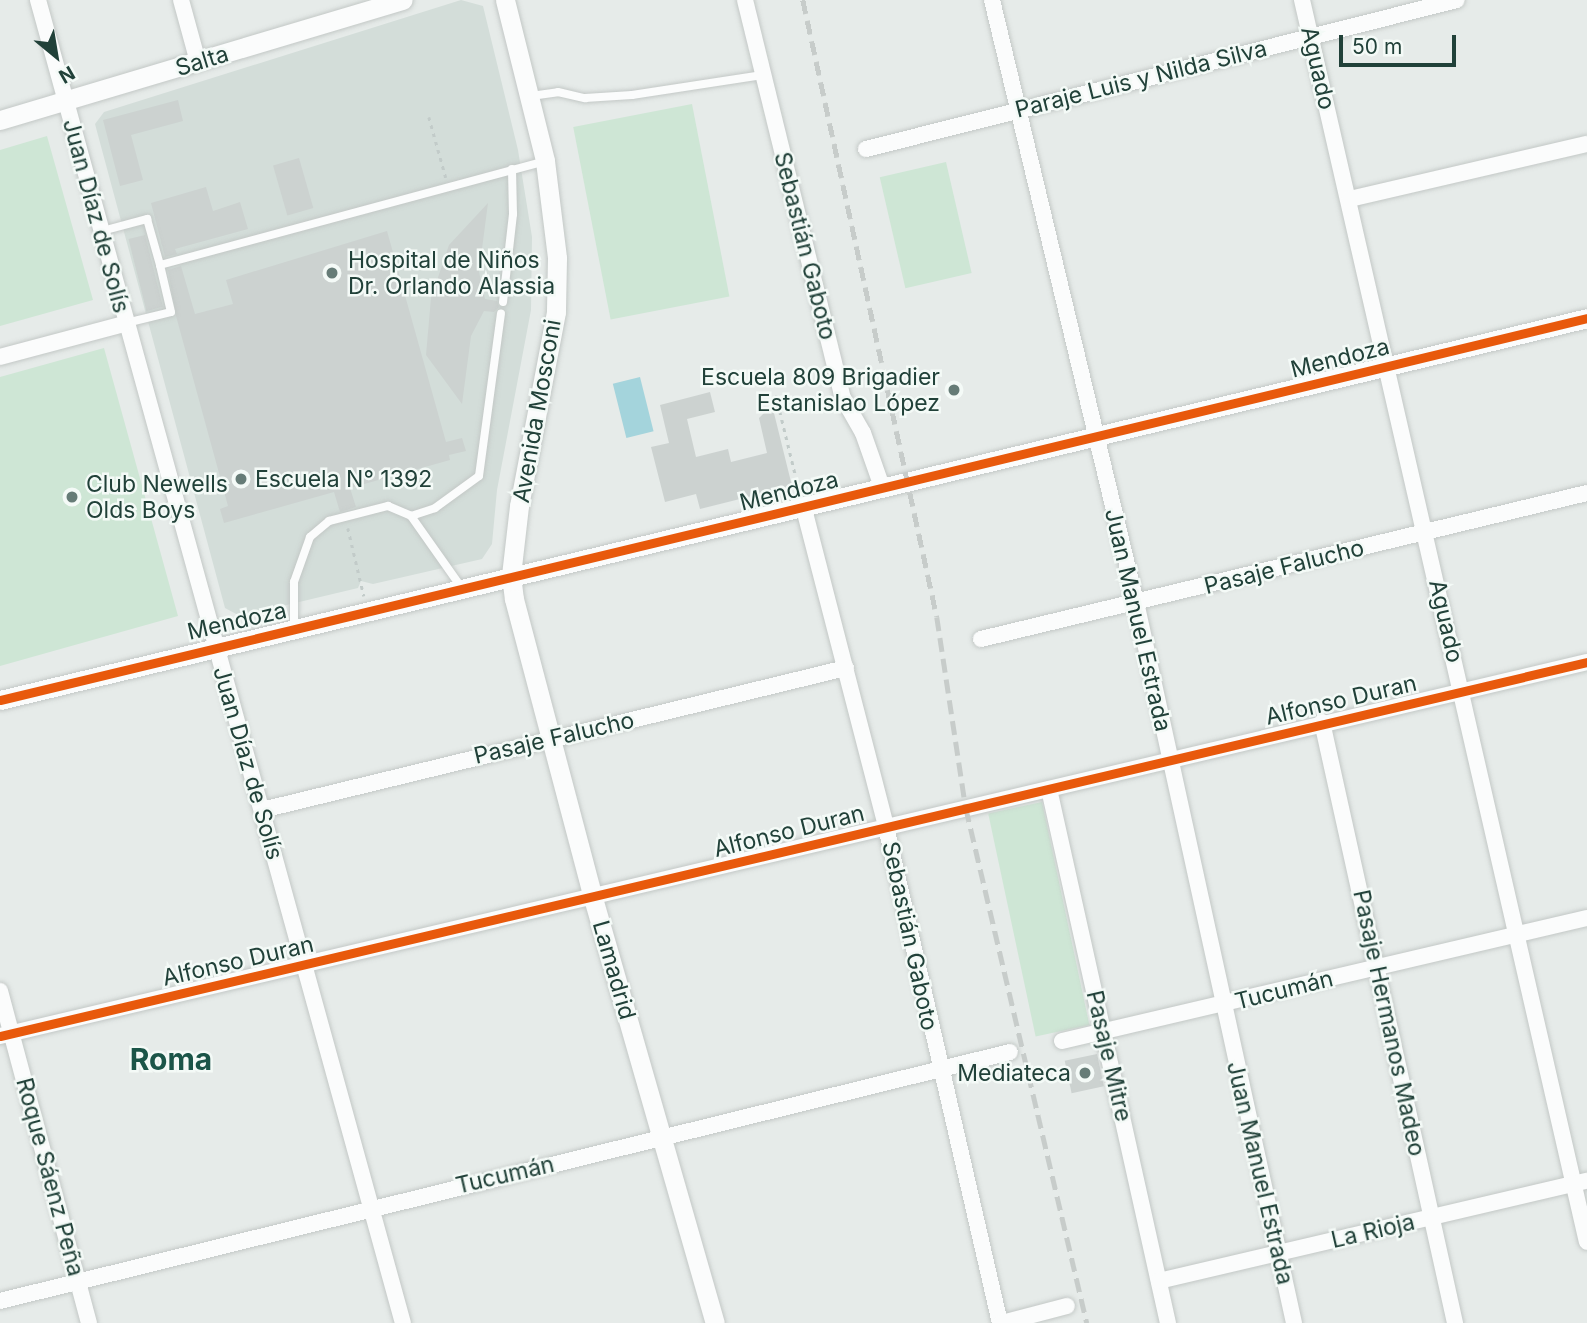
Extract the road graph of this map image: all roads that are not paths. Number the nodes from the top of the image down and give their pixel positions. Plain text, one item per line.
1 (38, 0) edge
2 (181, 0) edge
3 (403, 0) edge
4 (505, 0) edge
5 (746, 0) edge
6 (992, 0) edge
7 (1302, 0) edge
8 (1457, 0) edge
9 (349, 8) edge
10 (1311, 37) junction
11 (198, 62) junction
12 (762, 75) junction
13 (531, 96) junction
14 (66, 102) junction
15 (1020, 109) junction
16 (0, 120) edge
17 (1587, 144) edge
18 (866, 149) dead end
19 (545, 161) junction
20 (512, 169) junction
21 (1350, 199) junction
22 (100, 231) junction
23 (160, 265) junction
24 (503, 302) dead end
25 (500, 313) dead end
26 (1587, 318) edge
27 (124, 324) junction
28 (0, 356) edge
29 (1387, 366) junction
30 (1096, 437) junction
31 (882, 486) junction
32 (1587, 493) edge
33 (804, 509) junction
34 (411, 516) junction
35 (1426, 532) junction
36 (511, 575) junction
37 (461, 587) junction
38 (1136, 602) junction
39 (294, 627) junction
40 (981, 639) dead end
41 (215, 646) junction
42 (1587, 663) edge
43 (846, 668) junction
44 (1462, 692) junction
45 (0, 700) edge
46 (1322, 722) junction
47 (550, 739) junction
48 (1170, 761) junction
49 (1049, 789) junction
50 (262, 810) junction
51 (886, 827) junction
52 (593, 898) junction
53 (1587, 918) edge
54 (1517, 933) junction
55 (304, 966) junction
56 (1376, 967) junction
57 (0, 991) edge
58 (1223, 1005) junction
59 (1103, 1032) junction
60 (6, 1034) edge
61 (1062, 1041) dead end
62 (1010, 1052) dead end
63 (940, 1071) junction
64 (662, 1138) junction
65 (1581, 1183) edge
66 (369, 1208) junction
67 (1432, 1217) junction
68 (1587, 1242) edge
69 (1278, 1254) junction
70 (1159, 1281) junction
71 (77, 1283) junction
72 (0, 1301) edge
73 (1067, 1306) dead end
74 (89, 1323) edge
75 (402, 1323) edge
76 (715, 1323) edge
77 (1001, 1323) edge
78 (1168, 1323) edge
79 (1294, 1323) edge
80 (1455, 1323) edge

1 - 14 street, Juan Díaz de Solís
2 - 11 street
3 - 9 street, Salta
4 - 13 street, Avenida Mosconi
5 - 12 street, Sebastián Gaboto
6 - 15 street, Juan Manuel Estrada
7 - 10 street, Aguado
8 - 10 street, Paraje Luis y Nilda Silva
9 - 11 street, Salta
10 - 15 street, Paraje Luis y Nilda Silva
10 - 21 street, Aguado
11 - 14 street, Salta
12 - 13 lane
12 - 31 street, Sebastián Gaboto
13 - 19 street, Avenida Mosconi
14 - 16 street, Salta
14 - 22 street, Juan Díaz de Solís
15 - 18 street, Paraje Luis y Nilda Silva
15 - 30 street, Juan Manuel Estrada
17 - 21 street
19 - 20 lane
19 - 36 street, Avenida Mosconi
20 - 23 lane
20 - 24 lane
21 - 29 street, Aguado
22 - 23 lane
22 - 27 street, Juan Díaz de Solís
23 - 27 lane
25 - 34 lane
26 - 29 street, Mendoza
27 - 28 street
27 - 41 street, Juan Díaz de Solís
29 - 30 street, Mendoza
29 - 35 street, Aguado
30 - 31 street, Mendoza
30 - 38 street, Juan Manuel Estrada
31 - 33 street, Mendoza
32 - 35 street, Pasaje Falucho
33 - 36 street, Mendoza
33 - 43 street, Sebastián Gaboto
34 - 37 lane
34 - 39 lane
35 - 38 street, Pasaje Falucho
35 - 44 street, Aguado
36 - 37 street, Mendoza
36 - 47 street, Lamadrid
37 - 39 street, Mendoza
38 - 40 street, Pasaje Falucho
38 - 48 street, Juan Manuel Estrada
39 - 41 street, Mendoza
41 - 45 street, Mendoza
41 - 50 street, Juan Díaz de Solís
42 - 44 street, Alfonso Duran
43 - 47 street, Pasaje Falucho
43 - 51 street, Sebastián Gaboto
44 - 46 street, Alfonso Duran
44 - 54 street, Aguado
46 - 48 street, Alfonso Duran
46 - 56 street, Pasaje Hermanos Madeo
47 - 50 street, Pasaje Falucho
47 - 52 street, Lamadrid
48 - 49 street, Alfonso Duran
48 - 58 street, Juan Manuel Estrada
49 - 51 street, Alfonso Duran
49 - 59 street, Pasaje Mitre
50 - 55 street, Juan Díaz de Solís
51 - 52 street, Alfonso Duran
51 - 63 street, Sebastián Gaboto
52 - 55 street, Alfonso Duran
52 - 64 street, Lamadrid
53 - 54 street, Tucumán
54 - 56 street, Tucumán
54 - 65 street, Aguado
55 - 60 street, Alfonso Duran
55 - 66 street, Juan Díaz de Solís
56 - 58 street, Tucumán
56 - 67 street, Pasaje Hermanos Madeo
57 - 60 street, Roque Sáenz Peña
58 - 59 street, Tucumán
58 - 69 street, Juan Manuel Estrada
59 - 61 street, Tucumán
59 - 70 street, Pasaje Mitre
60 - 71 street, Roque Sáenz Peña
62 - 63 street, Tucumán
63 - 64 street, Tucumán
63 - 77 street, Sebastián Gaboto
64 - 66 street, Tucumán
64 - 76 street, Lamadrid
65 - 67 street, La Rioja
65 - 68 street, Aguado
66 - 71 street, Tucumán
66 - 75 street, Juan Díaz de Solís
67 - 69 street, La Rioja
67 - 80 street, Pasaje Hermanos Madeo
69 - 70 street, La Rioja
69 - 79 street, Juan Manuel Estrada
70 - 78 street, Pasaje Mitre
71 - 72 street, Tucumán
71 - 74 street, Roque Sáenz Peña
73 - 77 street

